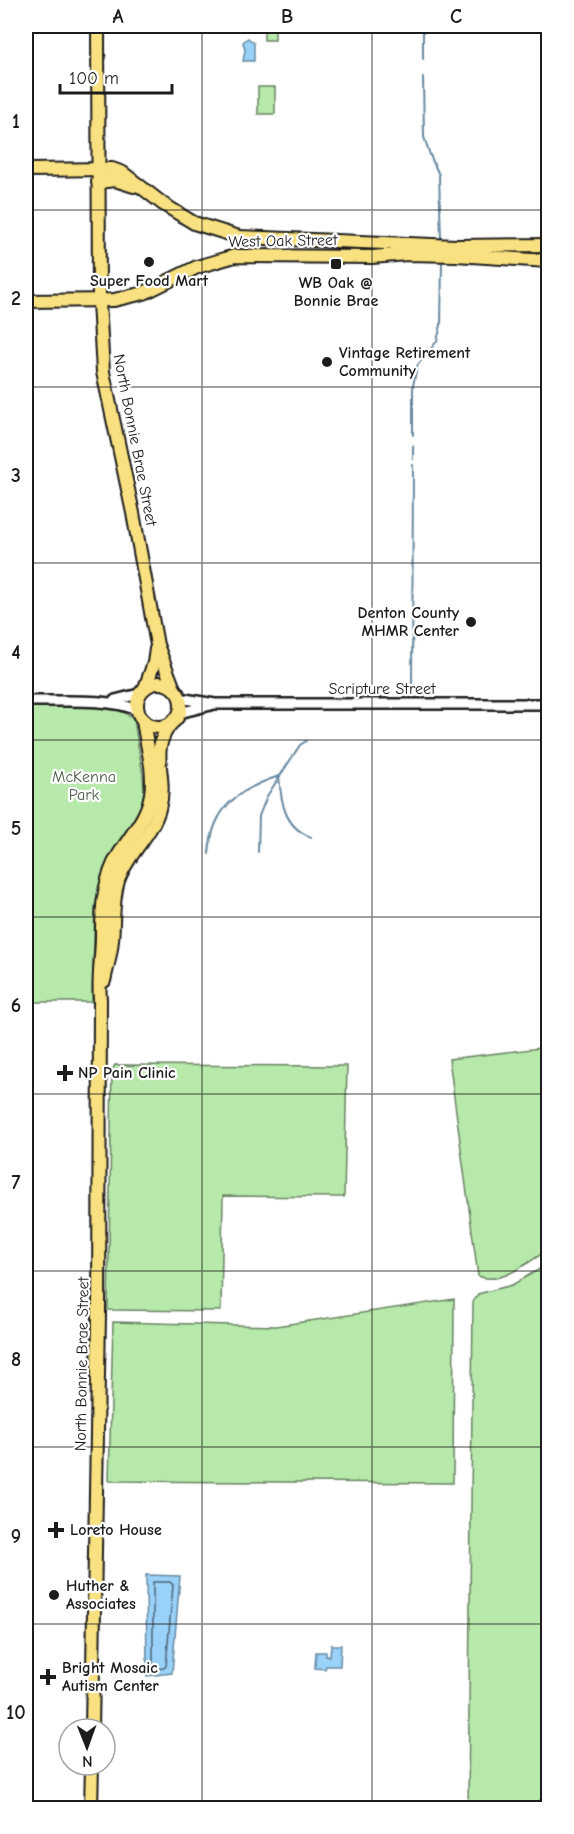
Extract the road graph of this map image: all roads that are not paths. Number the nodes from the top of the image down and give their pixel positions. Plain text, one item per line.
1 (98, 26) edge
2 (98, 168) junction
3 (26, 170) edge
4 (98, 182) junction
5 (141, 188) junction
6 (239, 237) junction
7 (549, 244) edge
8 (235, 255) junction
9 (549, 261) edge
10 (26, 302) edge
11 (99, 302) junction
12 (156, 645) junction
13 (142, 691) junction
14 (177, 693) junction
15 (26, 701) edge
16 (103, 702) junction
17 (215, 704) junction
18 (549, 704) edge
19 (140, 715) junction
20 (176, 717) junction
21 (100, 1000) junction
22 (92, 1717) edge
23 (92, 1777) edge
24 (549, 1801) edge
25 (91, 1809) edge
26 (542, 1809) edge

1 - 2 main road, North Bonnie Brae Street
2 - 3 main road, West Oak Street
2 - 4 main road, North Bonnie Brae Street
2 - 5 main road, West Oak Street
4 - 5 main road
4 - 11 main road, North Bonnie Brae Street
5 - 6 main road, West Oak Street
6 - 7 main road, West Oak Street
6 - 8 main road
8 - 9 main road, West Oak Street
8 - 11 main road, West Oak Street
10 - 11 main road, West Oak Street
11 - 12 main road, North Bonnie Brae Street
12 - 13 main road, North Bonnie Brae Street
12 - 14 main road, North Bonnie Brae Street
13 - 14 main road
13 - 16 street
13 - 19 main road
14 - 17 street, Scripture Street
14 - 20 main road
15 - 16 street
16 - 19 street
17 - 18 street, Scripture Street
17 - 20 street, Scripture Street
19 - 20 main road
19 - 21 main road, North Bonnie Brae Street
20 - 21 main road, North Bonnie Brae Street
21 - 22 main road, North Bonnie Brae Street
23 - 25 main road
24 - 26 street

